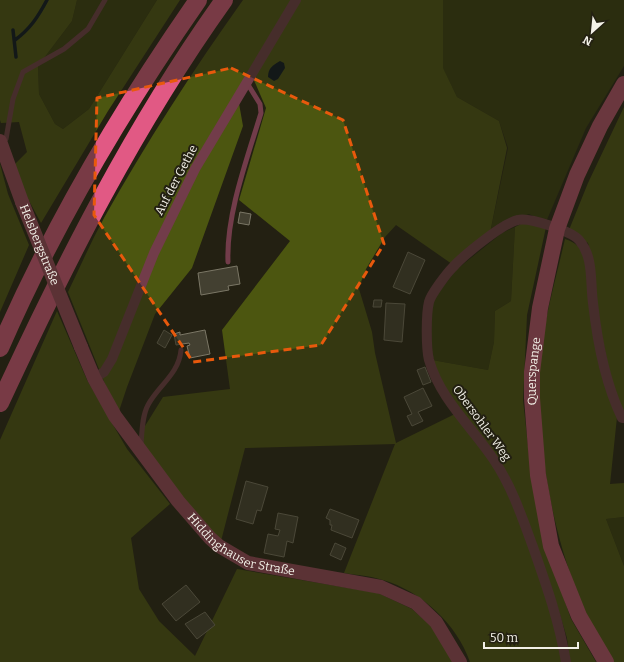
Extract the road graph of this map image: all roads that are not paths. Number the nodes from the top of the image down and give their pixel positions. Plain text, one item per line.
1 (105, 0) edge
2 (198, 0) edge
3 (224, 0) edge
4 (296, 0) edge
5 (247, 83) junction
6 (624, 84) edge
7 (0, 141) edge
8 (557, 229) junction
9 (228, 262) dead end
10 (0, 348) edge
11 (81, 348) joint
12 (181, 350) dead end
13 (94, 378) junction
14 (0, 403) edge
15 (624, 418) edge
16 (140, 452) junction
17 (460, 662) edge
18 (566, 662) edge
19 (606, 662) edge

1 - 7 lane
2 - 10 highway
3 - 14 highway
4 - 5 street, Auf der Gethe
5 - 9 lane
5 - 13 street, Auf der Gethe
6 - 8 main road, Querspange
7 - 11 street, Helsbergstraße, bridge
8 - 15 street, Obersohler Weg
8 - 18 street, Obersohler Weg
8 - 19 main road, Querspange
11 - 13 street, Hiddinghauser Straße
12 - 16 lane
13 - 16 street, Hiddinghauser Straße
16 - 17 street, Hiddinghauser Straße

